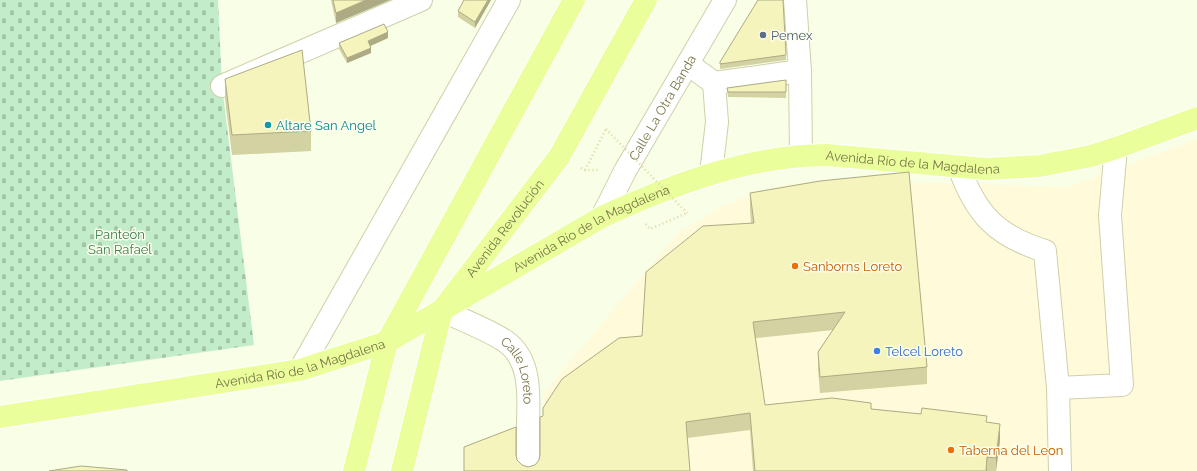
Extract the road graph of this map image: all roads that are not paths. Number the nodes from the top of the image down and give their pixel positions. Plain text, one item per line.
1 (421, 0) edge
2 (510, 0) edge
3 (574, 0) edge
4 (646, 0) edge
5 (725, 0) edge
6 (795, 0) edge
7 (688, 64) junction
8 (800, 71) junction
9 (714, 83) junction
10 (222, 86) dead end
11 (1197, 118) edge
12 (1116, 148) junction
13 (802, 155) junction
14 (959, 167) junction
15 (711, 173) junction
16 (602, 217) junction
17 (442, 310) junction
18 (387, 342) junction
19 (300, 370) junction
20 (1058, 388) junction
21 (0, 416) edge
22 (354, 471) edge
23 (402, 471) edge
24 (528, 471) edge
25 (1060, 471) edge

1 - 10 street
2 - 19 street
3 - 18 main road
4 - 17 main road, Avenida Revolución
5 - 7 street, Calle La Otra Banda
6 - 8 street
7 - 9 street
7 - 16 street, Calle La Otra Banda
8 - 9 street
8 - 13 street
9 - 15 street
11 - 12 main road, Avenida Río de la Magdalena
12 - 14 main road, Avenida Río de la Magdalena
12 - 20 street
13 - 14 main road, Avenida Río de la Magdalena
13 - 15 main road, Avenida Río de la Magdalena
14 - 20 street
15 - 16 main road, Avenida Río de la Magdalena
16 - 17 main road, Avenida Río de la Magdalena
17 - 18 main road, Avenida Río de la Magdalena
17 - 23 main road, Avenida Revolución
17 - 24 street, Calle Loreto
18 - 19 main road, Avenida Río de la Magdalena
18 - 22 main road
19 - 21 main road, Avenida Río de la Magdalena
20 - 25 street

